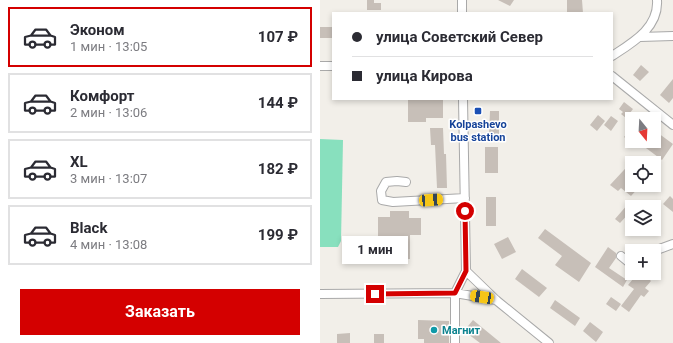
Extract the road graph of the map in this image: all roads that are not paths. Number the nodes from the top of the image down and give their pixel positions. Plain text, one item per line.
1 (462, 0) edge
2 (658, 0) edge
3 (462, 12) edge
4 (673, 36) edge
5 (640, 37) junction
6 (613, 55) edge
7 (320, 66) edge
8 (332, 66) edge
9 (613, 77) edge
10 (463, 100) edge
11 (673, 125) edge
12 (406, 182) dead end
13 (465, 198) junction
14 (673, 244) edge
15 (661, 249) edge
16 (621, 256) dead end
17 (625, 259) edge
18 (466, 271) junction
19 (455, 293) junction
20 (320, 294) edge
21 (496, 300) junction
22 (455, 343) edge
23 (549, 343) edge

1 - 3 street
2 - 5 street
4 - 5 street
5 - 6 street
7 - 8 street
9 - 11 street
10 - 13 street
12 - 13 street
13 - 18 street
14 - 15 street
16 - 17 street
18 - 19 street
18 - 21 street
19 - 20 street
19 - 21 street
19 - 22 street
21 - 23 street

